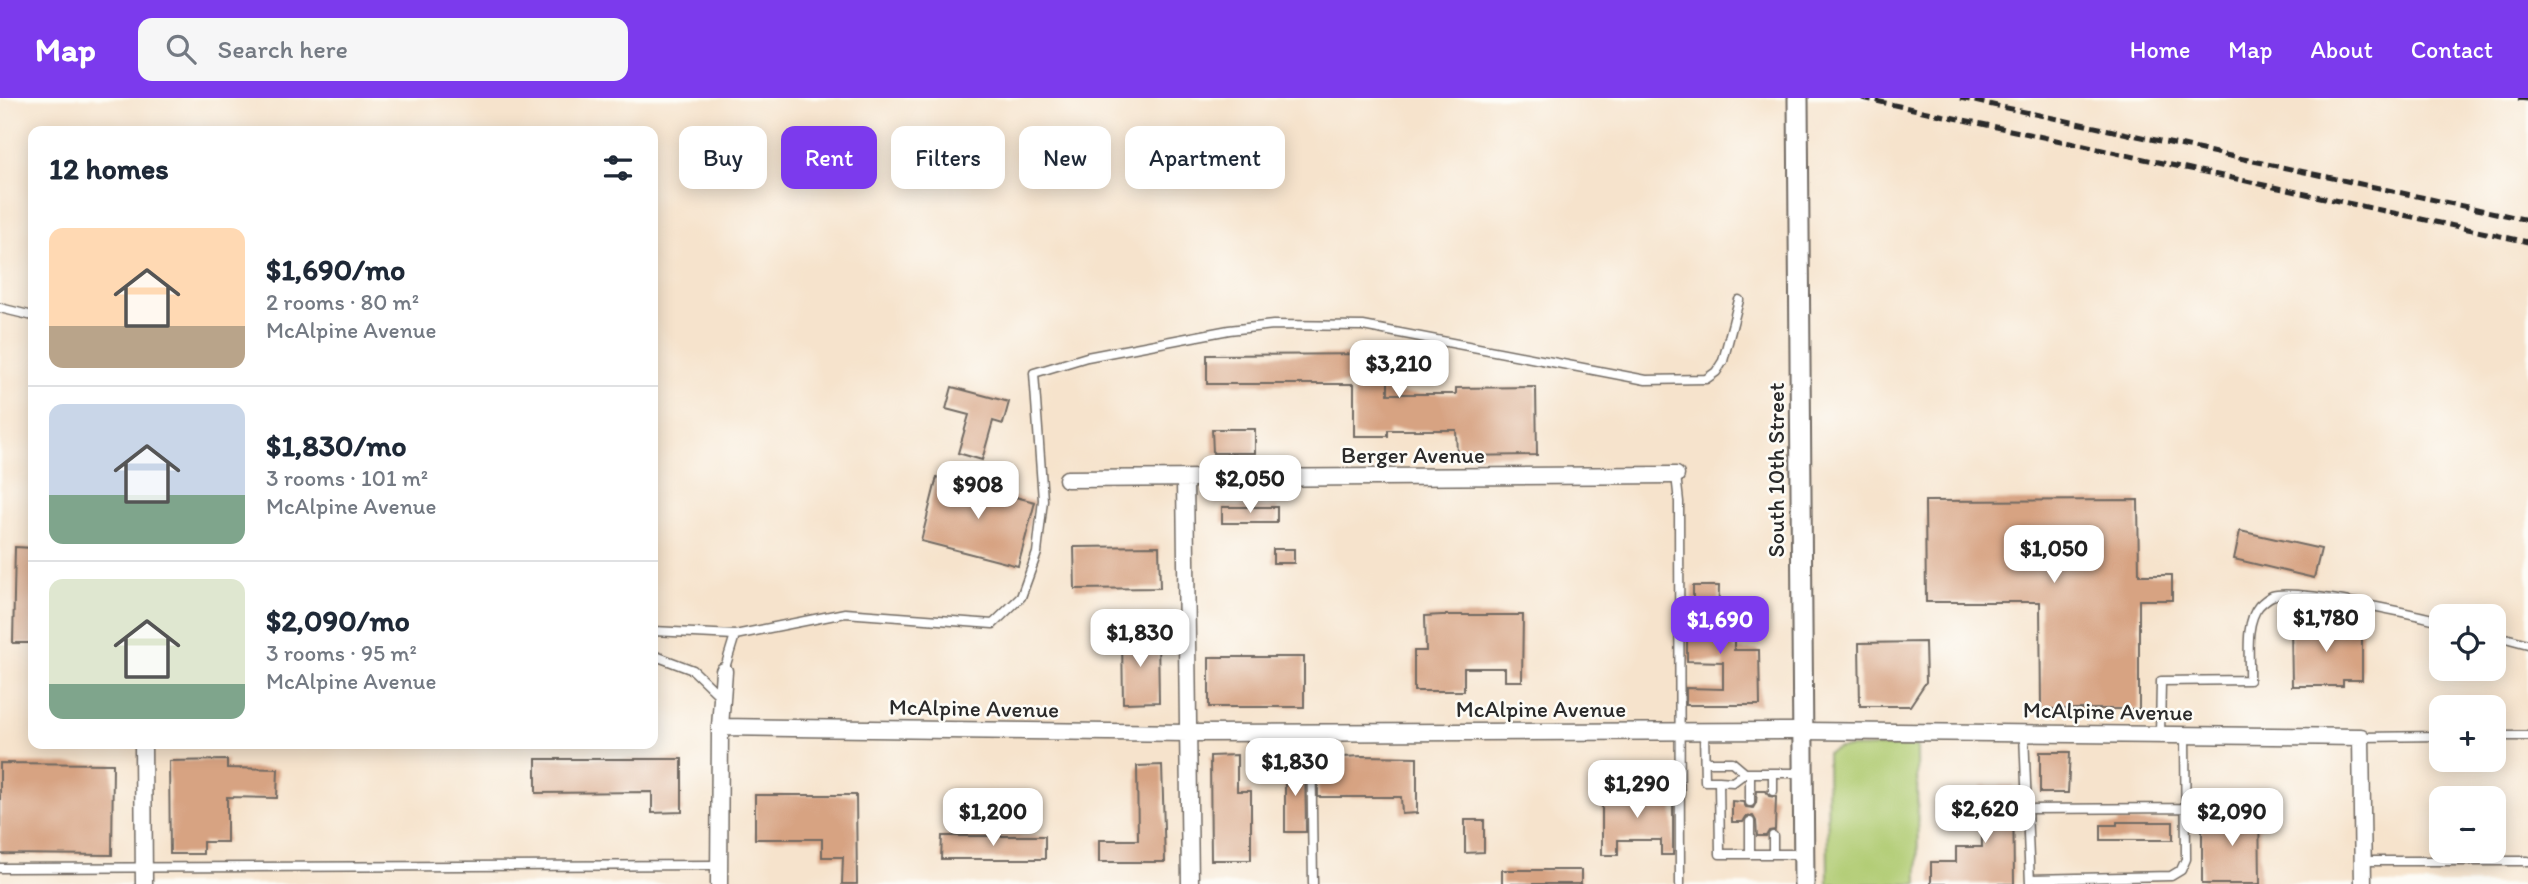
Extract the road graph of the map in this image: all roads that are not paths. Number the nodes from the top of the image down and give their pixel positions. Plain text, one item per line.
1 (1798, 98) edge
2 (1739, 300) dead end
3 (0, 308) edge
4 (28, 315) edge
5 (1676, 475) joint
6 (1067, 479) dead end
7 (1185, 479) junction
8 (2429, 618) edge
9 (658, 631) edge
10 (735, 635) junction
11 (2506, 638) edge
12 (2528, 643) edge
13 (658, 657) edge
14 (724, 671) joint
15 (722, 698) junction
16 (720, 727) junction
17 (1704, 731) junction
18 (1802, 731) junction
19 (1679, 732) junction
20 (1188, 733) junction
21 (1311, 733) junction
22 (2024, 733) junction
23 (2160, 735) junction
24 (2185, 735) junction
25 (2429, 736) edge
26 (2506, 736) edge
27 (2528, 736) edge
28 (2361, 737) junction
29 (143, 749) edge
30 (1704, 762) junction
31 (1747, 773) junction
32 (1773, 773) junction
33 (1803, 773) junction
34 (1720, 781) junction
35 (1773, 791) dead end
36 (1750, 802) dead end
37 (2185, 808) junction
38 (2027, 809) junction
39 (1750, 822) dead end
40 (1773, 836) dead end
41 (1750, 854) junction
42 (1773, 854) junction
43 (1803, 854) junction
44 (2528, 860) edge
45 (2362, 861) junction
46 (719, 865) junction
47 (0, 867) edge
48 (144, 867) junction
49 (2030, 882) edge
50 (144, 884) edge
51 (719, 884) edge
52 (1190, 884) edge
53 (1313, 884) edge
54 (1680, 884) edge
55 (1804, 884) edge
56 (2363, 884) edge

1 - 18 street, South 10th Street
2 - 10 lane
3 - 4 lane
5 - 7 street, Berger Avenue
5 - 19 lane
6 - 7 street, Berger Avenue
7 - 20 street
8 - 23 lane
9 - 10 lane
10 - 14 lane
11 - 12 lane
13 - 15 lane
14 - 15 street
15 - 16 street
16 - 20 street, McAlpine Avenue
16 - 46 street
17 - 18 street, McAlpine Avenue
17 - 19 street, McAlpine Avenue
17 - 30 lane
18 - 22 street, McAlpine Avenue
18 - 33 street, South 10th Street
19 - 21 street, McAlpine Avenue
19 - 54 lane
20 - 21 street, McAlpine Avenue
20 - 52 street
21 - 53 lane
22 - 23 street, McAlpine Avenue
22 - 38 lane
23 - 24 street, McAlpine Avenue
24 - 28 street, McAlpine Avenue
24 - 37 lane
25 - 28 lane
26 - 27 lane
28 - 45 street
29 - 48 street
30 - 31 lane
30 - 34 lane
31 - 32 lane
31 - 34 lane
31 - 36 lane
32 - 33 lane
32 - 35 lane
33 - 43 street, South 10th Street
34 - 41 lane
37 - 38 lane
37 - 49 lane
38 - 49 lane
39 - 41 lane
40 - 42 lane
41 - 42 lane
42 - 43 lane
43 - 55 street, South 10th Street
44 - 45 lane
45 - 56 street
46 - 48 lane
46 - 51 street
47 - 48 lane
48 - 50 street

